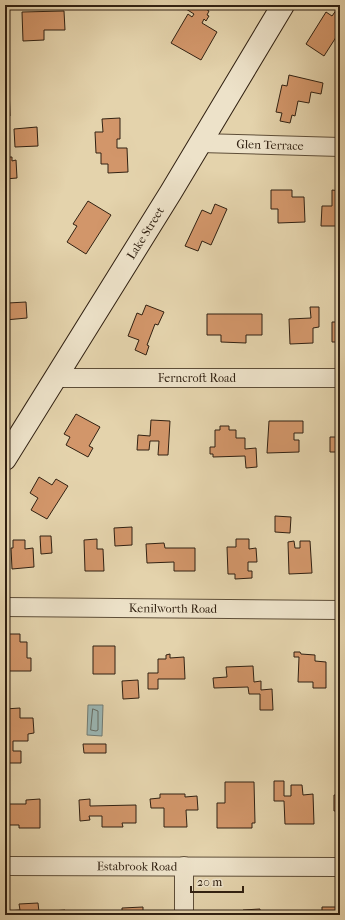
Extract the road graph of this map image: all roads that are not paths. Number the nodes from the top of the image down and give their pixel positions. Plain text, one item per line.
1 (283, 5) edge
2 (200, 143) junction
3 (340, 147) edge
4 (54, 378) junction
5 (340, 378) edge
6 (5, 459) edge
7 (5, 607) edge
8 (340, 610) edge
9 (5, 866) edge
10 (184, 866) junction
11 (340, 867) edge
12 (184, 915) edge

1 - 2 street, Lake Street
2 - 3 street, Glen Terrace
2 - 4 street, Lake Street
4 - 5 street, Ferncroft Road
4 - 6 street, Lake Street
7 - 8 street, Kenilworth Road
9 - 10 street, Estabrook Road
10 - 11 street, Estabrook Road
10 - 12 street

